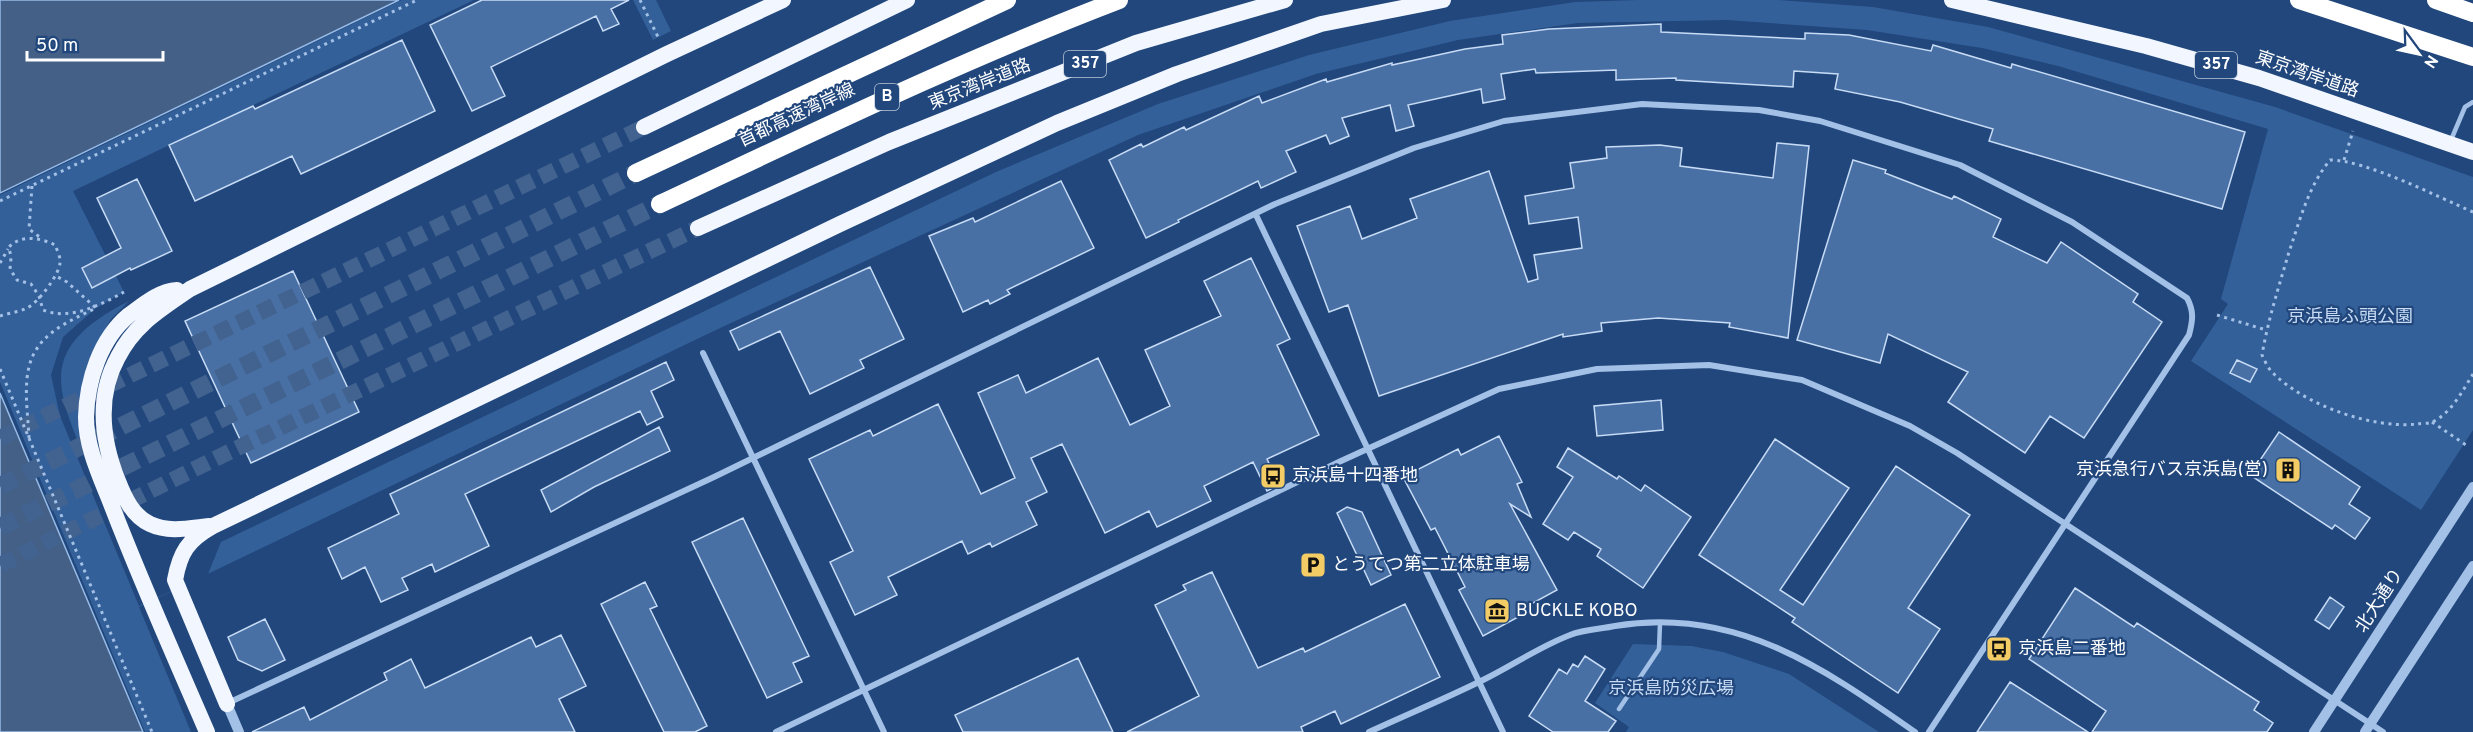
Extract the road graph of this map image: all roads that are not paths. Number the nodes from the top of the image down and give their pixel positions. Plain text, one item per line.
1 (783, 0) edge
2 (907, 0) edge
3 (1007, 0) edge
4 (1119, 0) edge
5 (1286, 0) edge
6 (1443, 0) edge
7 (1952, 0) edge
8 (2299, 0) edge
9 (2436, 0) edge
10 (2473, 13) edge
11 (2473, 57) edge
12 (2473, 102) edge
13 (644, 127) tunnel mouth
14 (2450, 144) junction
15 (2473, 152) edge
16 (636, 172) tunnel mouth
17 (660, 204) tunnel mouth
18 (1256, 215) junction
19 (698, 228) tunnel mouth
20 (190, 289) junction
21 (704, 353) dead end
22 (1368, 448) junction
23 (754, 457) junction
24 (2473, 488) edge
25 (2064, 523) junction
26 (213, 526) junction
27 (2473, 566) edge
28 (1660, 623) junction
29 (1480, 681) junction
30 (864, 690) junction
31 (2334, 701) junction
32 (227, 704) junction
33 (1619, 709) dead end
34 (2367, 728) edge
35 (207, 732) edge
36 (239, 732) edge
37 (776, 732) edge
38 (884, 732) edge
39 (1369, 732) edge
40 (1503, 732) edge
41 (1916, 732) edge
42 (1929, 732) edge
43 (2314, 732) edge
44 (2383, 732) edge

1 - 20 highway
2 - 13 highway
3 - 16 highway, 首都高速湾岸線 / B
4 - 17 highway, 首都高速湾岸線 / B
5 - 19 highway, 東京湾岸道路 / 357
6 - 26 highway
7 - 14 highway, 東京湾岸道路 / 357
8 - 11 highway
9 - 10 highway
12 - 14 lane
14 - 15 highway, 東京湾岸道路 / 357
18 - 22 street
18 - 23 street
18 - 25 street
20 - 26 highway
20 - 35 highway
21 - 23 street
22 - 25 street
22 - 29 street
22 - 30 street
23 - 30 street
23 - 32 street
24 - 31 street, 北大通り
25 - 31 street
25 - 42 street
26 - 32 highway
27 - 34 street
28 - 29 street
28 - 33 lane
28 - 41 street
29 - 39 street
29 - 40 street
30 - 37 street
30 - 38 street
31 - 34 street
31 - 43 street, 北大通り
32 - 36 street
34 - 44 street

